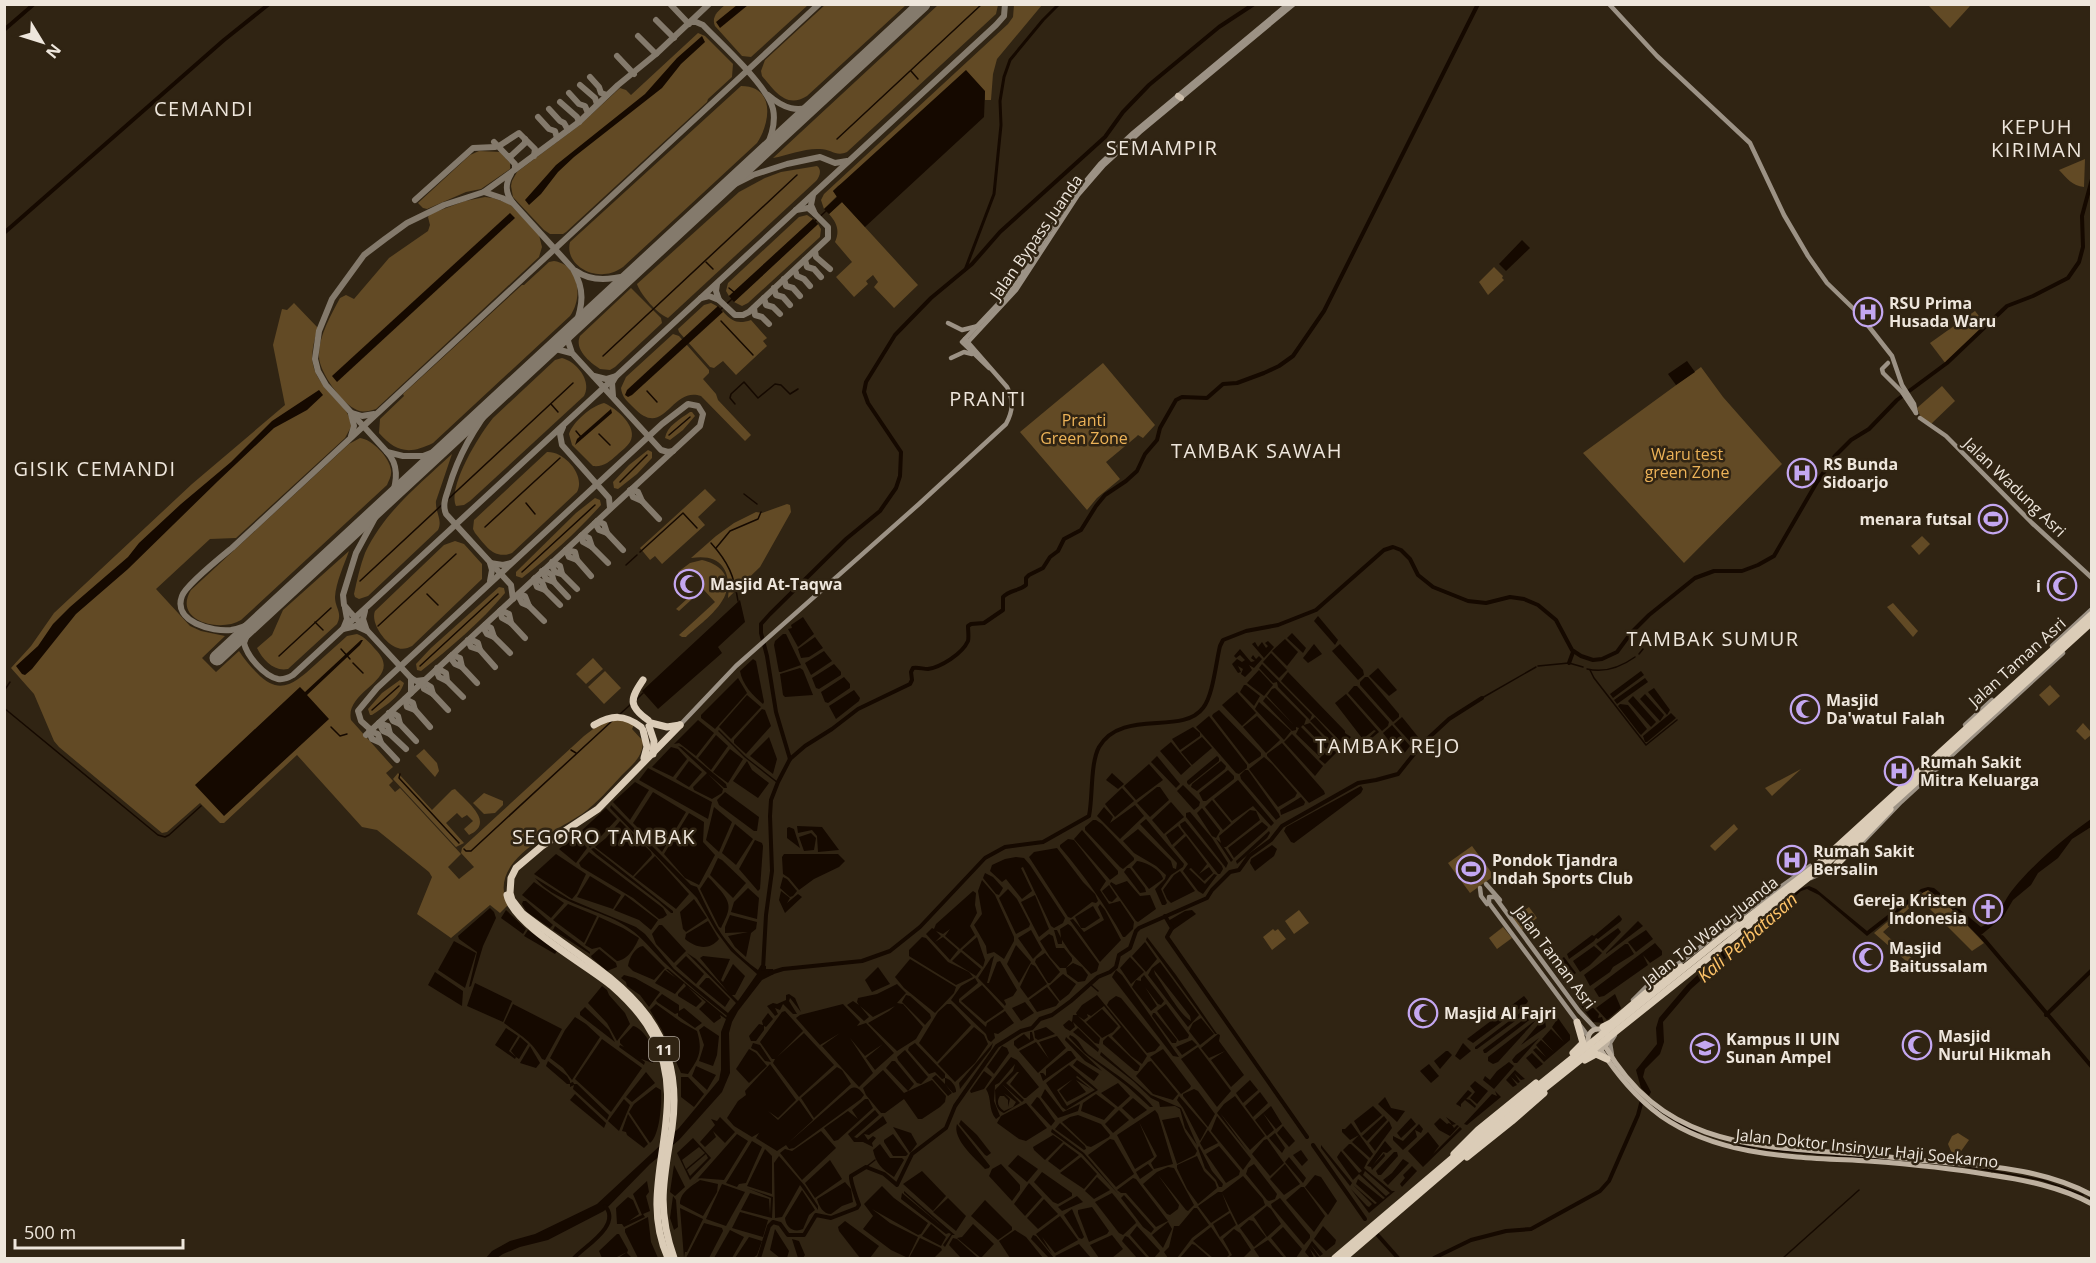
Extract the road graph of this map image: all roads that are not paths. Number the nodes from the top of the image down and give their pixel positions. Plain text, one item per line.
1 (1288, 4) edge
2 (1294, 4) edge
3 (1609, 4) edge
4 (1180, 97) junction
5 (1094, 173) junction
6 (1856, 314) junction
7 (948, 323) dead end
8 (980, 325) junction
9 (965, 342) junction
10 (975, 355) junction
11 (951, 358) dead end
12 (1887, 363) junction
13 (1896, 364) junction
14 (999, 375) junction
15 (1899, 386) junction
16 (2091, 578) edge
17 (2091, 611) edge
18 (2091, 624) edge
19 (643, 680) dead end
20 (2009, 695) junction
21 (594, 725) dead end
22 (646, 725) junction
23 (680, 725) junction
24 (654, 751) junction
25 (644, 758) junction
26 (1897, 801) junction
27 (1837, 864) junction
28 (1810, 866) junction
29 (1803, 871) junction
30 (1818, 875) junction
31 (1808, 879) junction
32 (1486, 884) dead end
33 (1480, 888) dead end
34 (512, 903) junction
35 (1506, 911) junction
36 (1500, 916) junction
37 (1741, 923) junction
38 (1703, 945) junction
39 (1710, 954) junction
40 (1577, 1022) junction
41 (1599, 1028) junction
42 (1607, 1035) junction
43 (1588, 1036) junction
44 (1598, 1050) junction
45 (1609, 1057) junction
46 (1756, 1148) junction
47 (1450, 1160) junction
48 (1979, 1165) junction
49 (1978, 1173) junction
50 (2090, 1194) edge
51 (1413, 1199) junction
52 (2085, 1200) junction
53 (2091, 1204) edge
54 (668, 1258) edge
55 (674, 1258) edge
56 (1335, 1258) edge
57 (1344, 1258) edge

1 - 4 main road, Jalan Bypass Juanda
2 - 4 main road, Jalan Bypass Juanda
3 - 6 main road
4 - 5 main road, Jalan Bypass Juanda
5 - 8 main road, Jalan Bypass Juanda
5 - 9 main road, Jalan Bypass Juanda
6 - 12 main road
6 - 13 main road
7 - 8 main road
8 - 9 main road, Jalan Bypass Juanda
9 - 10 main road
9 - 14 main road
10 - 11 main road
10 - 14 main road
12 - 13 main road
12 - 15 main road
13 - 15 main road
14 - 23 main road
15 - 16 main road, Jalan Wadung Asri
17 - 20 highway, Jalan Tol Waru–Juanda, bridge
17 - 28 main road, Jalan Taman Asri
18 - 20 highway, Jalan Tol Waru–Juanda, bridge
18 - 27 main road
19 - 22 highway
20 - 26 highway, Jalan Tol Waru–Juanda, bridge
20 - 37 highway, Jalan Tol Waru–Juanda, bridge
21 - 22 highway
22 - 23 highway
22 - 24 highway
22 - 25 highway
23 - 24 highway
24 - 25 highway
24 - 34 highway
25 - 34 highway
26 - 27 highway, bridge
26 - 51 highway, Jalan Tol Waru–Juanda, bridge
27 - 30 main road
28 - 29 main road, Jalan Taman Asri
28 - 30 main road
29 - 31 main road
29 - 38 main road, Jalan Taman Asri
30 - 31 main road
31 - 39 main road
32 - 35 main road
33 - 36 main road
34 - 54 highway, 11
34 - 55 highway, 11
35 - 36 main road, Jalan Taman Asri
35 - 41 main road, Jalan Taman Asri
36 - 40 main road, Jalan Taman Asri
37 - 41 highway, bridge
37 - 47 highway, Jalan Tol Waru–Juanda, bridge
38 - 39 main road
38 - 41 main road, Jalan Taman Asri
39 - 42 main road
39 - 45 main road
40 - 43 main road, Jalan Taman Asri
40 - 47 highway, bridge
41 - 42 main road
41 - 43 main road
42 - 44 main road
43 - 44 main road
44 - 45 main road, Jalan Doktor Insinyur Haji Soekarno
44 - 45 highway
44 - 51 highway, bridge
45 - 46 main road, Jalan Doktor Insinyur Haji Soekarno
46 - 48 main road, Jalan Doktor Insinyur Haji Soekarno
46 - 49 main road, Jalan Doktor Insinyur Haji Soekarno
47 - 56 highway, Jalan Tol Waru–Juanda, bridge
48 - 49 main road
48 - 50 main road, Jalan Doktor Insinyur Haji Soekarno
49 - 52 main road, Jalan Doktor Insinyur Haji Soekarno
50 - 52 main road
51 - 57 highway, Jalan Tol Waru–Juanda, bridge
52 - 53 main road, Jalan Doktor Insinyur Haji Soekarno

